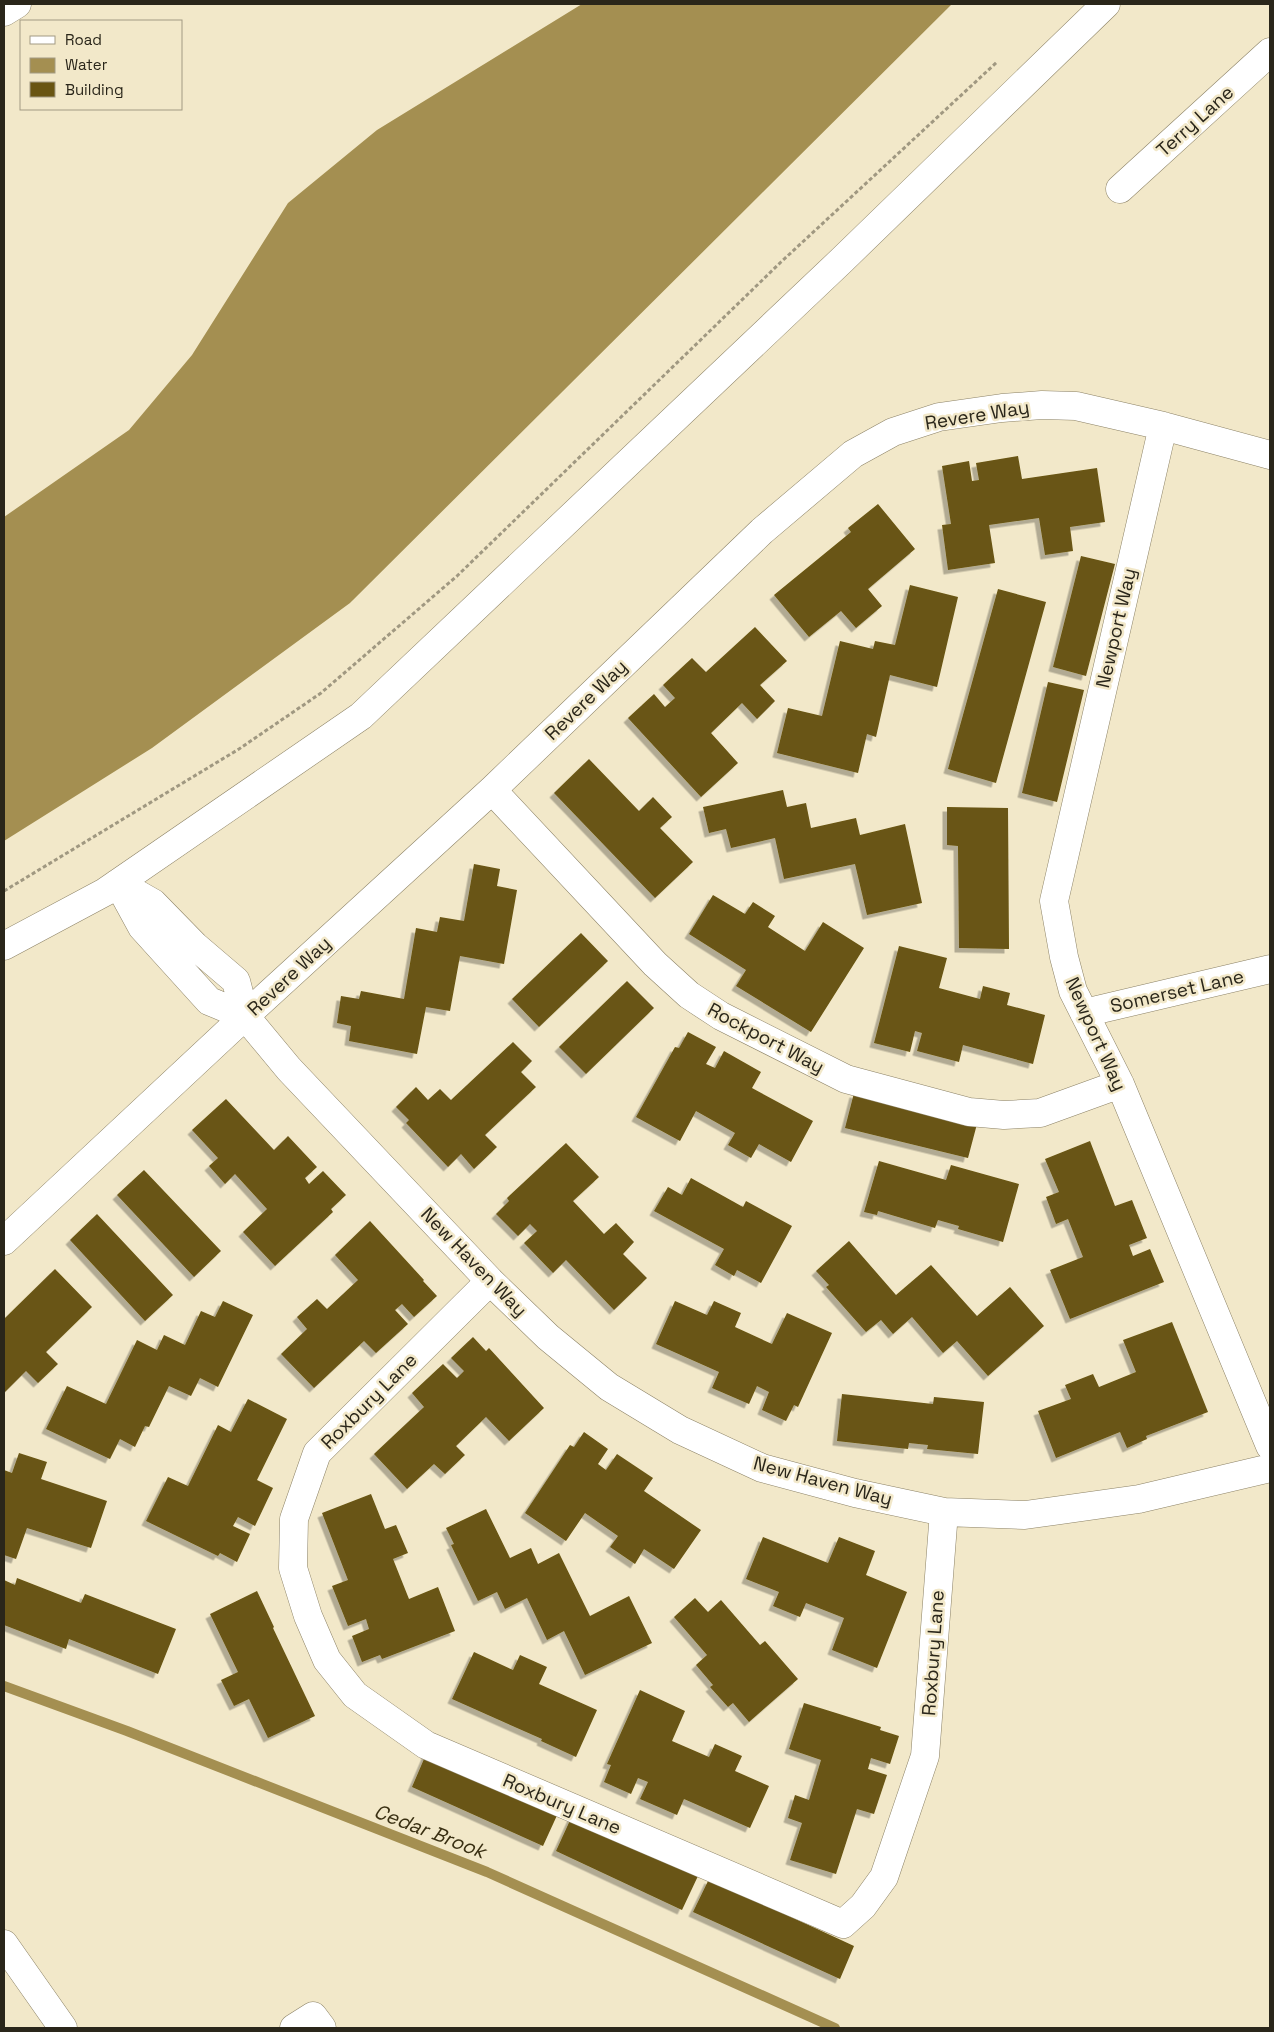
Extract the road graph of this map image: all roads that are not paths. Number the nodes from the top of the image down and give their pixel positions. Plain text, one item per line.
1 (17, 4) edge
2 (1106, 4) edge
3 (4, 12) edge
4 (1270, 52) edge
5 (1120, 189) dead end
6 (1163, 426) junction
7 (1270, 455) edge
8 (492, 790) junction
9 (118, 883) junction
10 (4, 946) edge
11 (1270, 969) edge
12 (1084, 1014) junction
13 (246, 1016) junction
14 (1120, 1084) junction
15 (4, 1241) edge
16 (490, 1281) junction
17 (1270, 1446) edge
18 (1270, 1468) edge
19 (944, 1512) junction
20 (4, 1944) edge
21 (63, 2028) edge
22 (294, 2028) edge
23 (322, 2028) edge

1 - 3 street
2 - 9 street
4 - 5 street, Terry Lane
6 - 7 street, Revere Way
6 - 8 street, Revere Way
6 - 12 street, Newport Way
8 - 13 street, Revere Way
8 - 14 street, Rockport Way
9 - 10 street
9 - 13 street, New Haven Way
11 - 12 street, Somerset Lane
12 - 14 street, Newport Way
13 - 15 street, Revere Way
13 - 16 street, New Haven Way
14 - 17 street, Newport Way
16 - 19 street, New Haven Way
16 - 19 street, Roxbury Lane
18 - 19 street, New Haven Way
20 - 21 street
22 - 23 street

